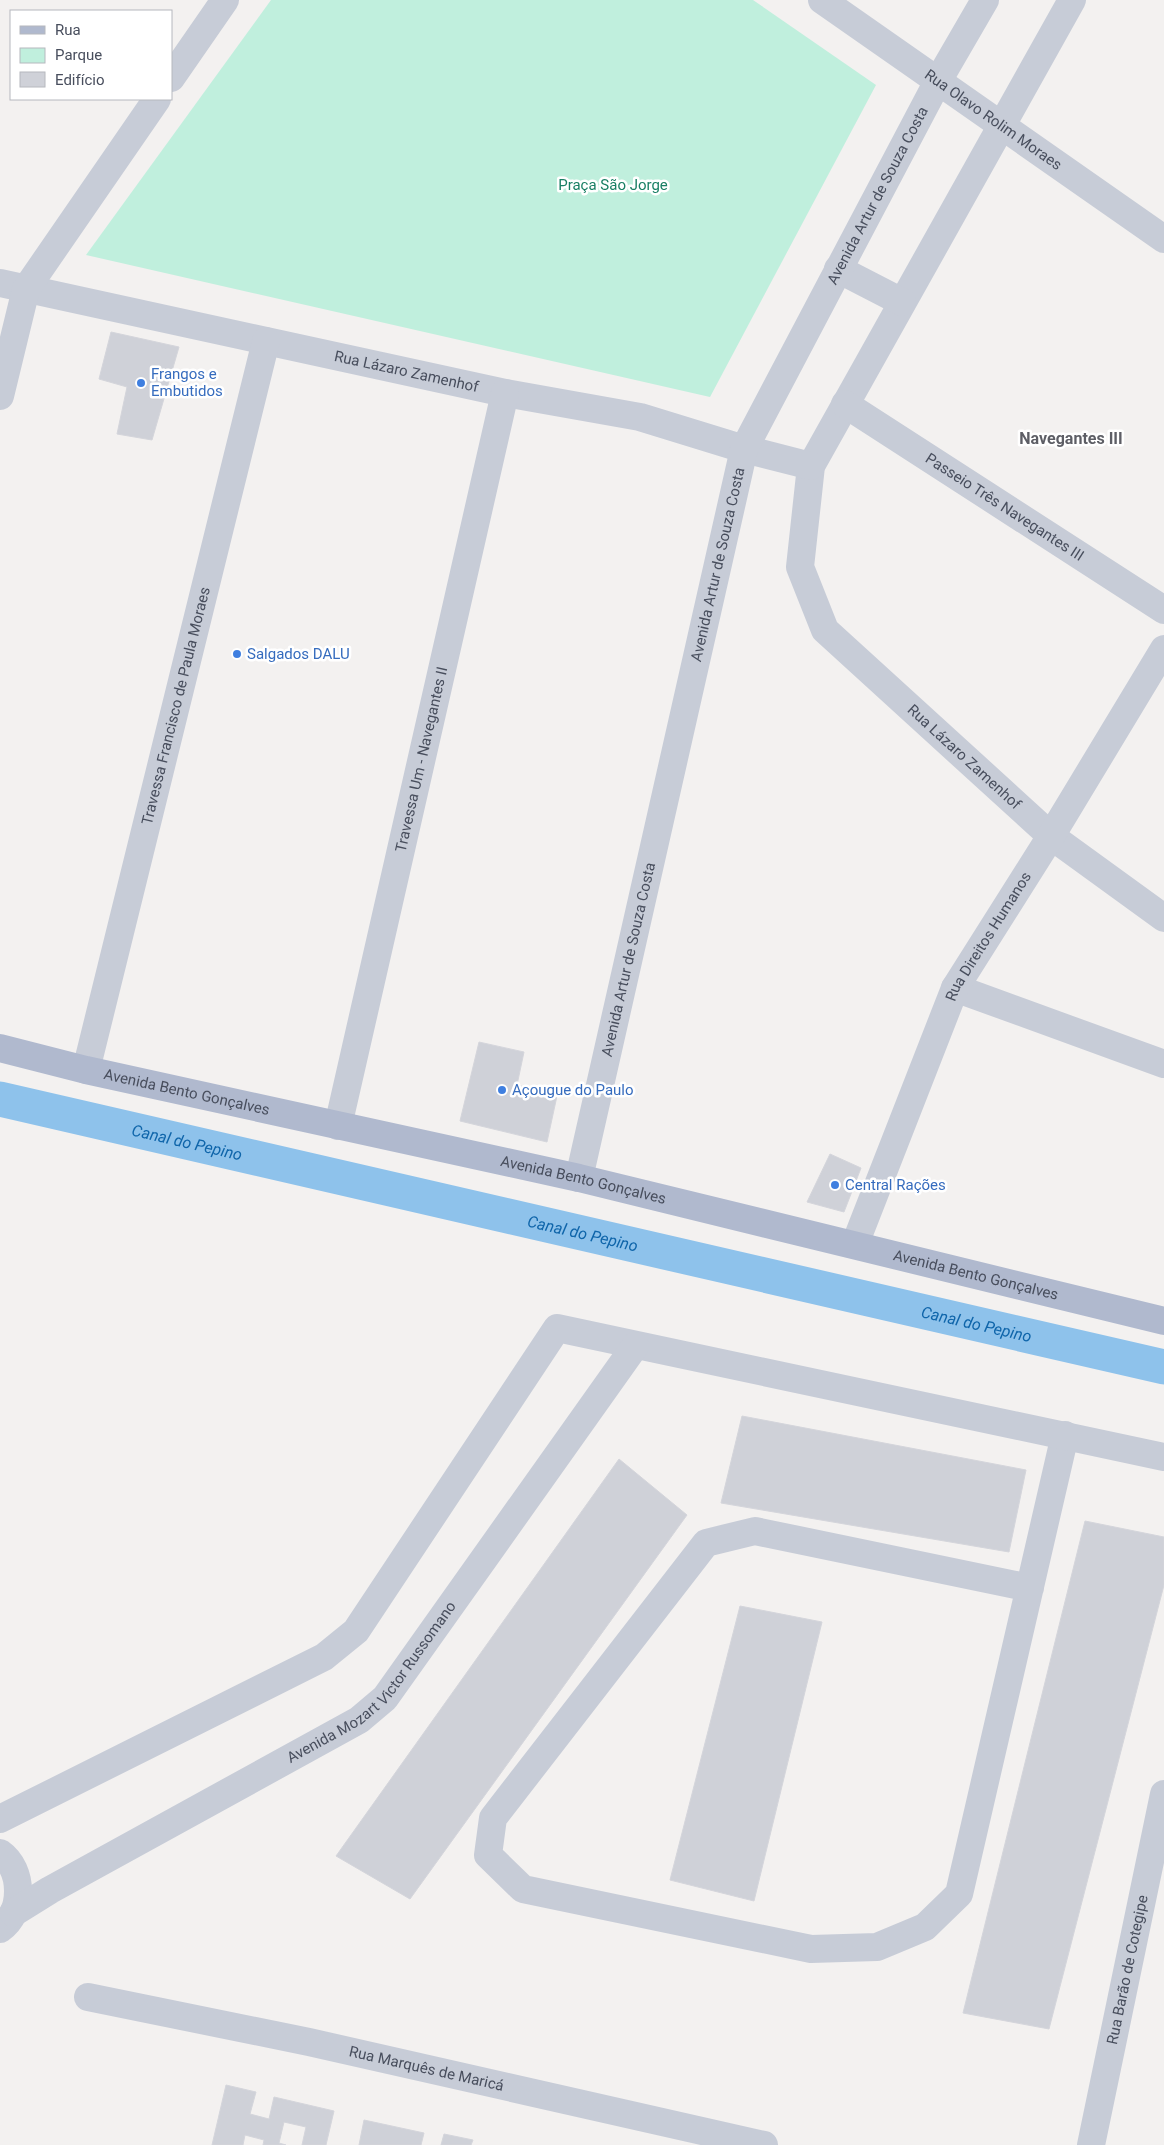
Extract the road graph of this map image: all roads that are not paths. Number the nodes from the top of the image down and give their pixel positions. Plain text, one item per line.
1 (225, 0) edge
2 (822, 0) edge
3 (984, 0) edge
4 (1072, 0) edge
5 (172, 77) edge
6 (938, 81) junction
7 (156, 100) edge
8 (1000, 125) junction
9 (1164, 239) edge
10 (838, 269) junction
11 (13, 286) edge
12 (902, 302) junction
13 (266, 341) junction
14 (505, 393) junction
15 (0, 396) edge
16 (845, 404) junction
17 (744, 450) junction
18 (811, 466) junction
19 (1164, 610) edge
20 (1164, 649) edge
21 (1051, 836) junction
22 (1164, 918) edge
23 (955, 988) junction
24 (0, 1048) edge
25 (1164, 1064) edge
26 (86, 1070) junction
27 (338, 1126) junction
28 (579, 1178) junction
29 (855, 1244) junction
30 (1164, 1321) edge
31 (634, 1346) junction
32 (1065, 1435) junction
33 (1164, 1457) edge
34 (1030, 1588) junction
35 (1164, 1794) edge
36 (0, 1819) edge
37 (1160, 1828) edge
38 (0, 1853) edge
39 (7, 1921) edge
40 (88, 1997) dead end
41 (764, 2145) edge
42 (1091, 2145) edge

1 - 5 street
2 - 6 street, Rua Olavo Rolim Moraes
3 - 6 street, Avenida Artur de Souza Costa
4 - 8 street
6 - 8 street, Rua Olavo Rolim Moraes
6 - 10 street, Avenida Artur de Souza Costa
7 - 11 street
8 - 9 street, Rua Olavo Rolim Moraes
8 - 12 street
10 - 12 street
10 - 17 street, Avenida Artur de Souza Costa
11 - 13 street, Rua Lázaro Zamenhof
11 - 15 street
12 - 16 street
13 - 14 street, Rua Lázaro Zamenhof
13 - 26 street, Travessa Francisco de Paula Moraes
14 - 17 street, Rua Lázaro Zamenhof
14 - 27 street, Travessa Um - Navegantes II
16 - 18 street
16 - 19 street, Passeio Três Navegantes III
17 - 18 street, Rua Lázaro Zamenhof
17 - 28 street, Avenida Artur de Souza Costa
18 - 21 street, Rua Lázaro Zamenhof
20 - 21 street, Rua Direitos Humanos
21 - 22 street, Rua Lázaro Zamenhof
21 - 23 street, Rua Direitos Humanos
23 - 25 street
23 - 29 street, Rua Direitos Humanos
24 - 26 main road, Avenida Bento Gonçalves
26 - 27 main road, Avenida Bento Gonçalves
27 - 28 main road, Avenida Bento Gonçalves
28 - 29 main road, Avenida Bento Gonçalves
29 - 30 main road, Avenida Bento Gonçalves
31 - 32 street
31 - 36 street
31 - 39 street, Avenida Mozart Victor Russomano
32 - 33 street
32 - 34 street
34 - 34 street
35 - 37 street, Rua Barão de Cotegipe
37 - 42 street, Rua Barão de Cotegipe
38 - 39 street
40 - 41 street, Rua Marquês de Maricá

